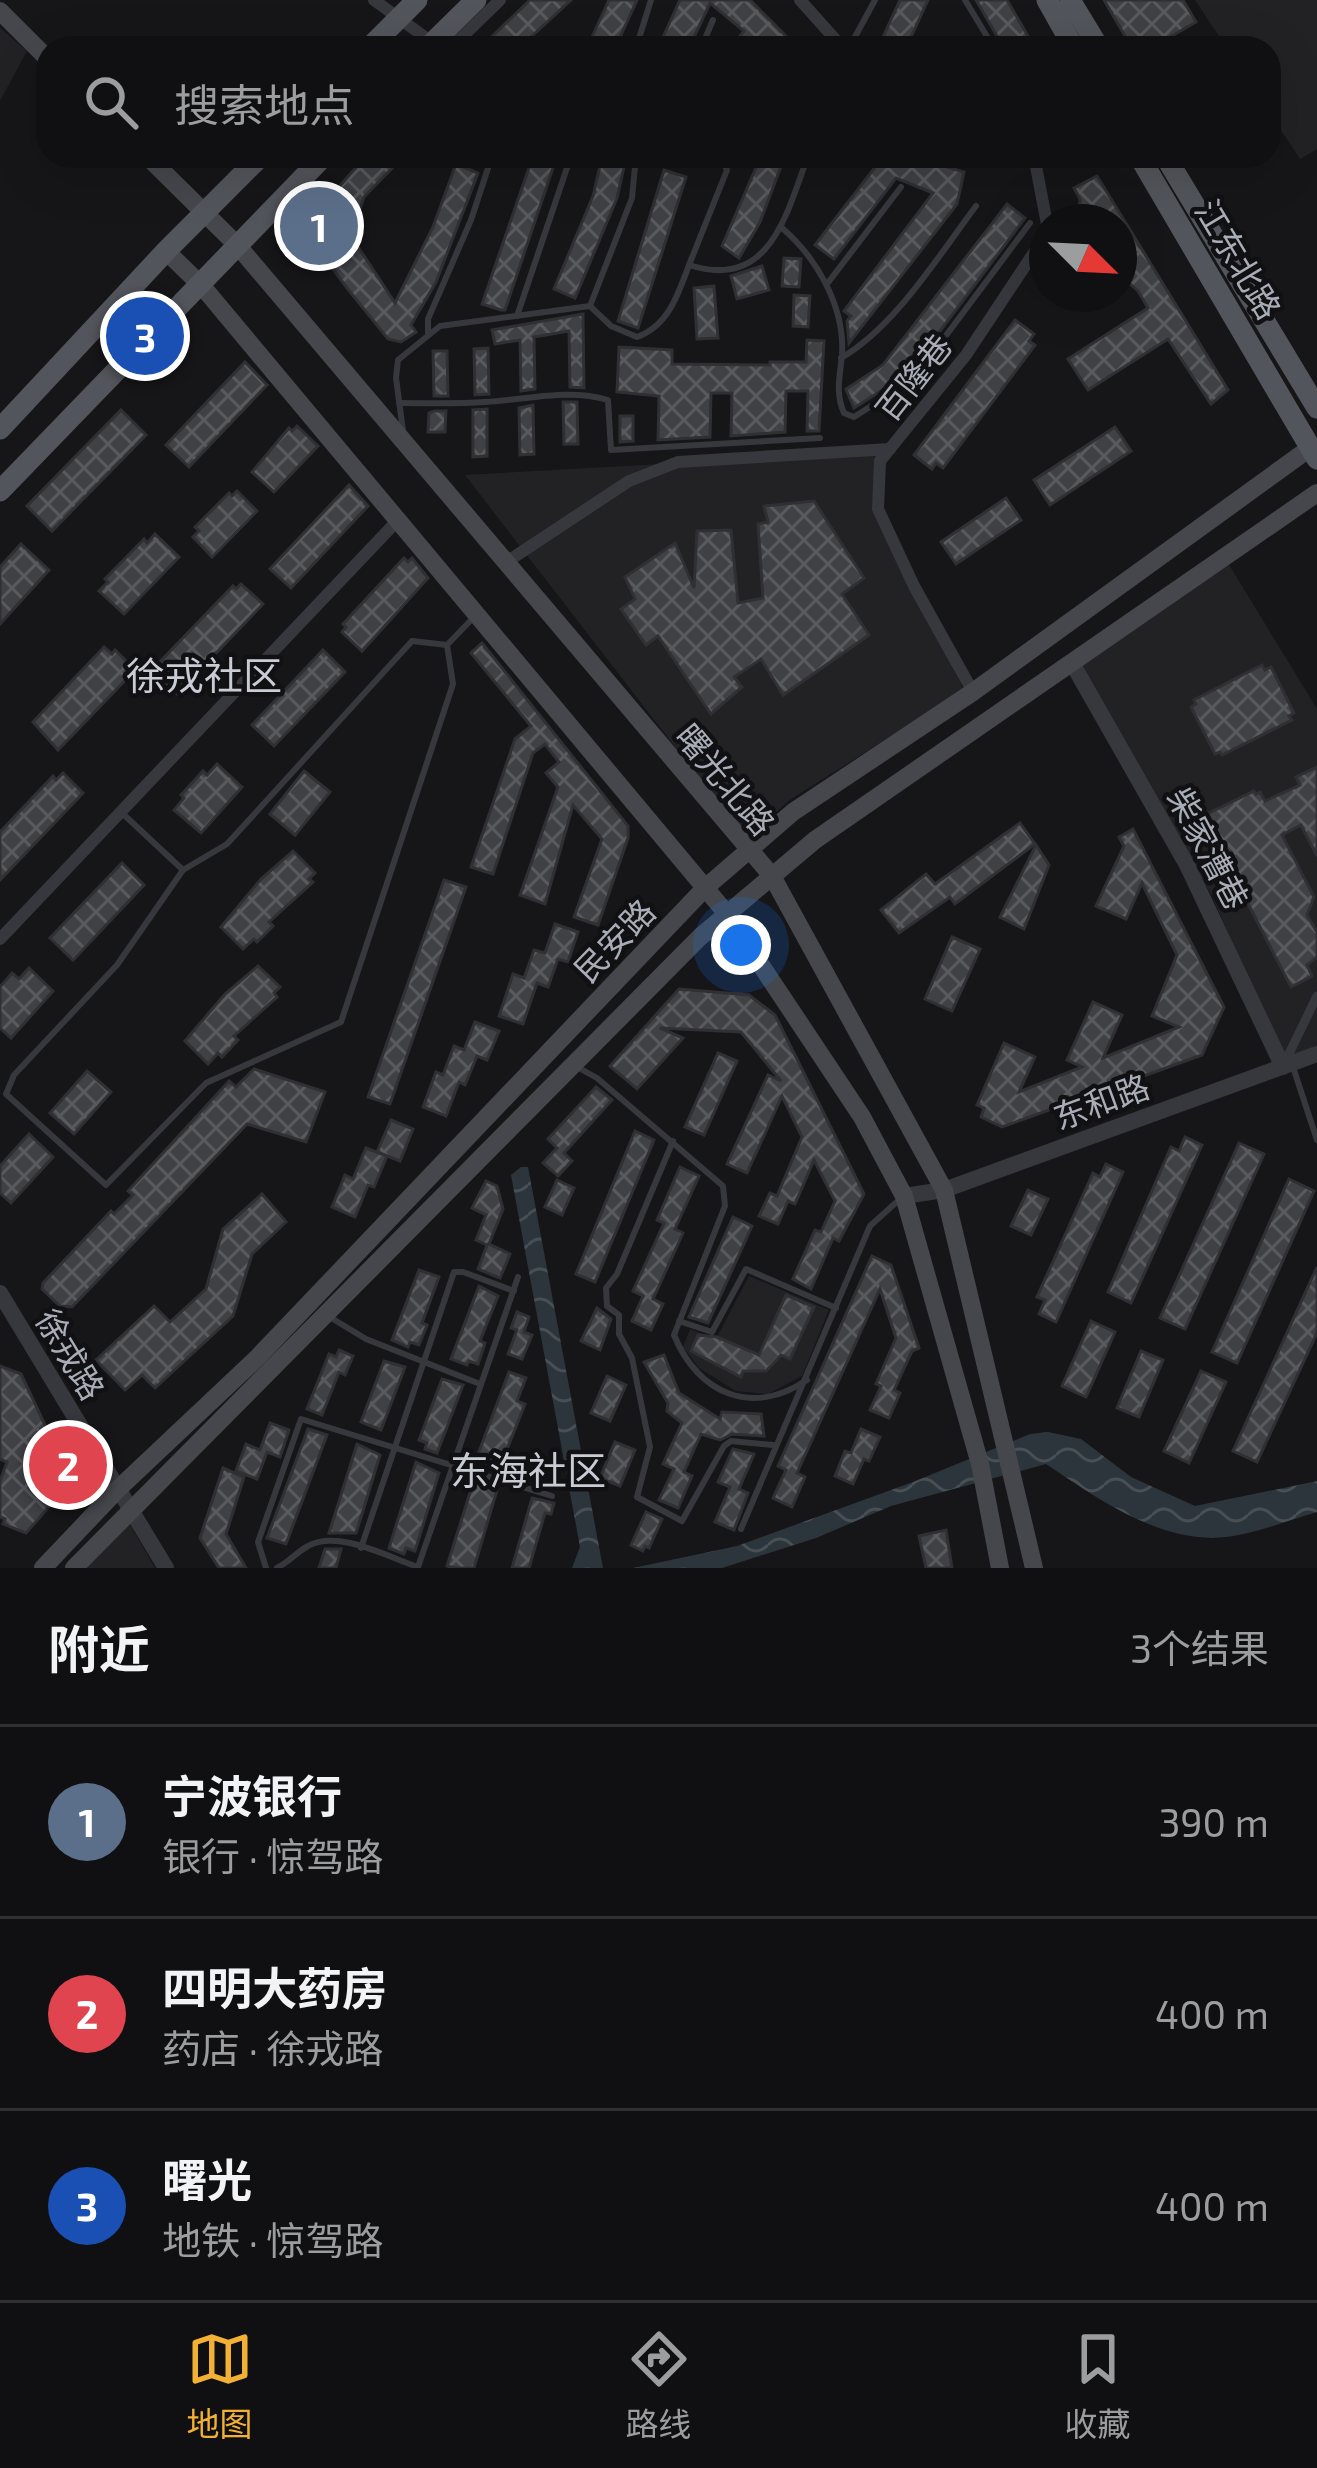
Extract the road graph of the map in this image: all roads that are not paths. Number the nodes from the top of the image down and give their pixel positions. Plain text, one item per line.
1 (374, 0) edge
2 (418, 0) edge
3 (476, 0) edge
4 (500, 0) edge
5 (651, 0) edge
6 (800, 0) edge
7 (875, 0) edge
8 (965, 0) edge
9 (1047, 0) edge
10 (1070, 0) edge
11 (0, 11) edge
12 (399, 18) junction
13 (713, 20) dead end
14 (381, 36) edge
15 (420, 36) edge
16 (439, 36) edge
17 (470, 36) edge
18 (640, 36) edge
19 (706, 36) edge
20 (834, 36) edge
21 (853, 36) edge
22 (987, 36) edge
23 (1067, 36) edge
24 (1092, 36) edge
25 (36, 46) edge
26 (159, 168) edge
27 (249, 168) edge
28 (313, 168) edge
29 (488, 168) edge
30 (567, 168) edge
31 (634, 168) edge
32 (726, 168) edge
33 (804, 168) edge
34 (1036, 168) edge
35 (1146, 168) edge
36 (1172, 168) edge
37 (901, 187) dead end
38 (1043, 204) edge
39 (976, 206) dead end
40 (205, 212) junction
41 (1029, 224) edge
42 (782, 227) junction
43 (238, 246) junction
44 (166, 251) junction
45 (1029, 260) edge
46 (689, 265) junction
47 (827, 284) junction
48 (202, 286) junction
49 (590, 306) junction
50 (517, 316) junction
51 (428, 333) junction
52 (842, 358) junction
53 (399, 403) junction
54 (1317, 408) edge
55 (0, 429) edge
56 (820, 438) dead end
57 (404, 443) junction
58 (890, 449) junction
59 (1314, 454) edge
60 (0, 491) edge
61 (1317, 493) edge
62 (398, 520) junction
63 (505, 563) junction
64 (476, 614) junction
65 (447, 645) junction
66 (1072, 663) junction
67 (973, 692) junction
68 (121, 812) junction
69 (747, 851) junction
70 (183, 870) junction
71 (772, 876) junction
72 (705, 888) junction
73 (727, 914) junction
74 (0, 939) edge
75 (1317, 996) edge
76 (1317, 1054) edge
77 (573, 1065) junction
78 (1287, 1065) junction
79 (1317, 1140) edge
80 (673, 1141) junction
81 (944, 1190) junction
82 (904, 1196) junction
83 (518, 1276) dead end
84 (514, 1291) junction
85 (3, 1304) edge
86 (836, 1308) junction
87 (325, 1314) junction
88 (679, 1321) junction
89 (421, 1361) junction
90 (806, 1380) junction
91 (480, 1384) junction
92 (773, 1445) junction
93 (396, 1447) junction
94 (451, 1463) junction
95 (117, 1490) junction
96 (552, 1496) dead end
97 (130, 1511) junction
98 (741, 1529) dead end
99 (361, 1548) junction
100 (43, 1568) edge
101 (74, 1568) edge
102 (166, 1568) edge
103 (266, 1568) edge
104 (278, 1568) edge
105 (1000, 1568) edge
106 (1034, 1568) edge

1 - 12 street
2 - 12 main road
3 - 16 main road
4 - 17 street
5 - 18 lane
6 - 20 street
7 - 21 lane
8 - 22 lane
9 - 23 main road
10 - 24 main road
11 - 25 main road
12 - 14 main road
12 - 15 street
13 - 19 lane
26 - 40 main road, 曙光北路
27 - 40 main road
28 - 43 main road
29 - 51 lane
30 - 50 lane
31 - 49 lane
32 - 46 lane
33 - 42 lane
34 - 38 street
35 - 59 main road, 江东北路
36 - 54 main road, 江东北路
37 - 47 lane
39 - 52 lane
40 - 43 main road, 曙光北路
40 - 44 main road
41 - 52 lane
42 - 46 lane
42 - 47 lane
43 - 48 main road
43 - 57 main road, 曙光北路
44 - 48 main road
44 - 55 main road
45 - 58 street, 百隆巷
46 - 49 lane
47 - 52 lane
48 - 60 main road
48 - 62 main road
49 - 50 lane
50 - 51 lane
51 - 53 lane
53 - 56 lane
53 - 57 lane
57 - 63 main road, 曙光北路
58 - 63 street
58 - 67 street, 百隆巷
59 - 67 main road, 民安路
61 - 66 main road, 民安路
62 - 64 main road
62 - 68 street
63 - 69 main road, 曙光北路
64 - 65 lane
64 - 72 main road
65 - 70 lane
65 - 70 lane
66 - 71 main road, 民安路
66 - 78 street, 柴家漕巷
67 - 69 main road, 民安路
68 - 70 lane
68 - 74 street
69 - 71 main road, 曙光北路
69 - 72 main road, 民安路
71 - 73 main road, 民安路
71 - 81 main road, 曙光北路
72 - 73 main road
72 - 95 main road, 民安路
73 - 77 main road, 民安路
73 - 82 main road
75 - 78 street
76 - 78 street, 东和路
77 - 80 lane
77 - 87 main road, 民安路
78 - 79 lane
78 - 81 street, 东和路
80 - 88 lane
80 - 92 lane
81 - 82 street, 东和路
81 - 106 main road, 曙光北路
82 - 86 lane
82 - 105 main road
83 - 84 lane
84 - 89 lane
84 - 91 lane
85 - 95 street, 徐戎路
86 - 88 lane
86 - 90 lane
87 - 89 lane
87 - 97 main road, 民安路
88 - 90 lane
89 - 91 lane
89 - 93 lane
90 - 92 lane
91 - 94 lane
92 - 98 lane
93 - 94 lane
93 - 99 lane
93 - 103 lane
94 - 96 lane
94 - 99 lane
95 - 97 street, 徐戎路
95 - 100 main road, 民安路
97 - 101 main road, 民安路
97 - 102 street, 徐戎路
99 - 104 lane

